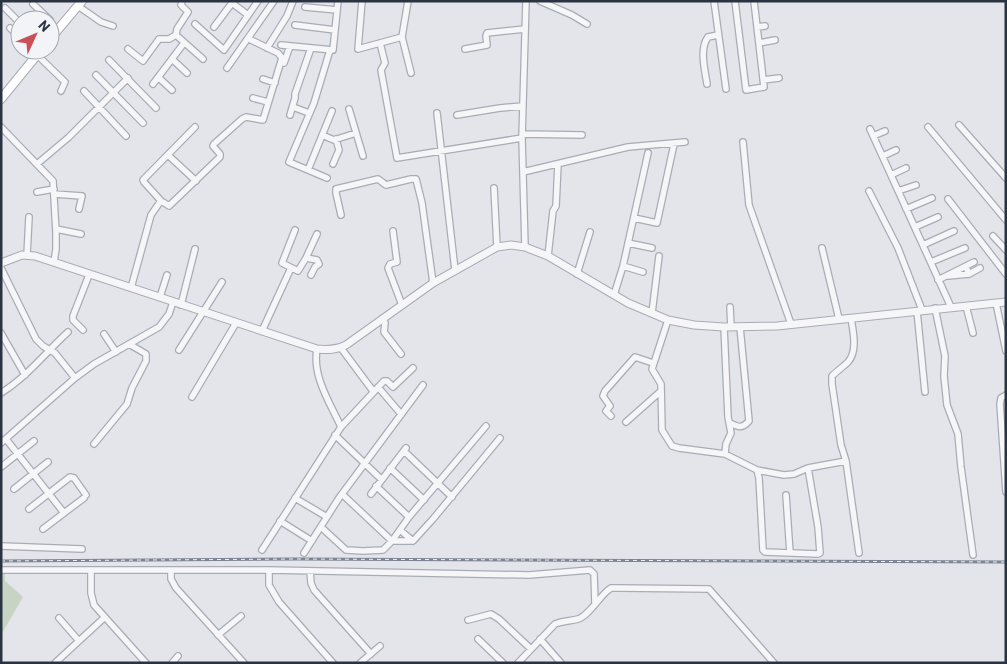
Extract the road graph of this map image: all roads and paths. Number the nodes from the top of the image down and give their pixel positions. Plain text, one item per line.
1 (182, 1) edge
2 (258, 1) edge
3 (274, 1) edge
4 (293, 1) edge
5 (338, 1) edge
6 (362, 1) edge
7 (408, 1) edge
8 (526, 1) edge
9 (540, 1) edge
10 (714, 1) edge
11 (735, 1) edge
12 (754, 1) edge
13 (33, 4) dead end
14 (80, 4) edge
15 (305, 7) dead end
16 (5, 8) dead end
17 (39, 10) edge
18 (337, 10) junction
19 (10, 13) edge
20 (248, 15) junction
21 (195, 24) dead end
22 (587, 24) dead end
23 (295, 25) dead end
24 (113, 26) dead end
25 (214, 26) dead end
26 (765, 26) dead end
27 (60, 27) edge
28 (757, 27) junction
29 (526, 28) junction
30 (335, 30) junction
31 (176, 35) junction
32 (718, 35) junction
33 (402, 37) junction
34 (249, 39) junction
35 (774, 40) dead end
36 (184, 43) junction
37 (759, 43) junction
38 (380, 44) junction
39 (281, 45) dead end
40 (290, 46) junction
41 (267, 48) junction
42 (311, 48) junction
43 (128, 49) dead end
44 (465, 49) dead end
45 (330, 50) junction
46 (172, 59) junction
47 (203, 59) dead end
48 (30, 60) edge
49 (44, 60) edge
50 (109, 60) dead end
51 (227, 68) dead end
52 (187, 73) dead end
53 (410, 73) dead end
54 (96, 75) dead end
55 (158, 77) junction
56 (128, 78) junction
57 (780, 78) dead end
58 (263, 80) dead end
59 (763, 80) junction
60 (275, 83) junction
61 (153, 84) dead end
62 (707, 84) dead end
63 (726, 89) dead end
64 (172, 90) dead end
65 (275, 90) dead end
66 (61, 91) dead end
67 (84, 91) dead end
68 (114, 92) junction
69 (253, 98) dead end
70 (1, 99) edge
71 (268, 102) junction
72 (523, 106) junction
73 (99, 107) junction
74 (293, 107) junction
75 (156, 108) dead end
76 (349, 109) dead end
77 (332, 111) dead end
78 (309, 113) junction
79 (437, 113) dead end
80 (290, 115) dead end
81 (457, 115) dead end
82 (143, 123) dead end
83 (959, 125) dead end
84 (1, 127) edge
85 (928, 127) dead end
86 (195, 128) dead end
87 (870, 129) dead end
88 (885, 131) dead end
89 (356, 133) junction
90 (322, 135) junction
91 (582, 135) dead end
92 (126, 136) dead end
93 (522, 136) junction
94 (873, 136) junction
95 (336, 139) junction
96 (685, 142) dead end
97 (744, 142) dead end
98 (674, 144) junction
99 (896, 150) dead end
100 (441, 151) junction
101 (648, 152) dead end
102 (168, 155) junction
103 (364, 156) dead end
104 (883, 156) junction
105 (37, 164) junction
106 (333, 164) dead end
107 (558, 164) junction
108 (906, 168) dead end
109 (308, 170) junction
110 (523, 172) junction
111 (890, 174) junction
112 (327, 178) dead end
113 (1006, 178) edge
114 (196, 181) junction
115 (916, 185) dead end
116 (494, 188) dead end
117 (54, 191) junction
118 (898, 191) junction
119 (37, 192) dead end
120 (869, 192) dead end
121 (932, 198) dead end
122 (948, 200) dead end
123 (162, 202) junction
124 (79, 209) dead end
125 (906, 210) junction
126 (341, 215) dead end
127 (29, 216) dead end
128 (938, 217) dead end
129 (634, 218) junction
130 (1006, 220) edge
131 (915, 227) junction
132 (56, 229) junction
133 (295, 230) dead end
134 (393, 231) dead end
135 (954, 231) dead end
136 (590, 232) dead end
137 (82, 234) dead end
138 (317, 234) dead end
139 (993, 236) dead end
140 (628, 243) junction
141 (923, 245) junction
142 (497, 247) junction
143 (525, 247) junction
144 (652, 248) dead end
145 (822, 248) dead end
146 (964, 248) dead end
147 (195, 249) dead end
148 (1006, 250) edge
149 (27, 255) junction
150 (548, 256) junction
151 (659, 256) dead end
152 (306, 258) junction
153 (54, 262) junction
154 (931, 262) junction
155 (974, 262) dead end
156 (1, 263) edge
157 (623, 266) junction
158 (966, 267) junction
159 (1, 268) edge
160 (291, 268) junction
161 (980, 268) dead end
162 (455, 270) junction
163 (643, 272) dead end
164 (89, 274) junction
165 (577, 274) junction
166 (969, 274) junction
167 (1006, 274) edge
168 (167, 275) dead end
169 (311, 275) dead end
170 (948, 276) junction
171 (938, 280) junction
172 (222, 282) dead end
173 (433, 283) junction
174 (131, 288) junction
175 (614, 295) junction
176 (160, 297) junction
177 (173, 302) junction
178 (1006, 302) edge
179 (996, 303) junction
180 (182, 305) junction
181 (402, 305) junction
182 (966, 306) junction
183 (730, 307) dead end
184 (951, 307) junction
185 (935, 308) junction
186 (919, 310) junction
187 (202, 312) junction
188 (652, 313) junction
189 (383, 318) junction
190 (851, 318) junction
191 (838, 319) junction
192 (668, 320) junction
193 (236, 323) junction
194 (791, 324) junction
195 (727, 327) junction
196 (740, 327) junction
197 (82, 330) dead end
198 (262, 331) junction
199 (68, 332) dead end
200 (1, 333) edge
201 (973, 333) dead end
202 (104, 334) dead end
203 (129, 344) junction
204 (340, 348) junction
205 (49, 349) junction
206 (317, 349) junction
207 (178, 350) dead end
208 (1006, 351) edge
209 (116, 352) junction
210 (401, 354) dead end
211 (654, 363) junction
212 (413, 368) dead end
213 (25, 375) junction
214 (75, 378) junction
215 (423, 386) dead end
216 (376, 389) junction
217 (661, 391) junction
218 (925, 392) dead end
219 (1, 393) edge
220 (192, 396) dead end
221 (1006, 396) edge
222 (401, 414) junction
223 (611, 416) dead end
224 (626, 422) dead end
225 (730, 423) junction
226 (486, 426) dead end
227 (340, 427) junction
228 (335, 435) junction
229 (500, 438) dead end
230 (4, 441) edge
231 (34, 441) dead end
232 (94, 444) dead end
233 (19, 454) junction
234 (725, 454) junction
235 (846, 461) junction
236 (48, 462) dead end
237 (364, 464) junction
238 (1, 467) edge
239 (390, 468) junction
240 (808, 468) junction
241 (757, 470) junction
242 (33, 473) junction
243 (381, 479) junction
244 (438, 483) junction
245 (376, 486) junction
246 (14, 489) dead end
247 (48, 492) junction
248 (1006, 492) edge
249 (342, 494) junction
250 (370, 494) dead end
251 (786, 496) dead end
252 (452, 497) junction
253 (295, 498) junction
254 (424, 500) junction
255 (28, 509) dead end
256 (64, 513) junction
257 (327, 517) junction
258 (409, 517) junction
259 (280, 521) junction
260 (321, 527) junction
261 (43, 529) dead end
262 (400, 530) junction
263 (312, 540) junction
264 (392, 541) junction
265 (413, 542) junction
266 (1, 546) edge
267 (82, 549) dead end
268 (262, 550) dead end
269 (304, 553) dead end
270 (790, 553) junction
271 (859, 553) dead end
272 (973, 555) dead end
273 (1, 570) edge
274 (90, 570) junction
275 (269, 570) junction
276 (171, 571) junction
277 (310, 571) junction
278 (594, 604) junction
279 (481, 610) dead end
280 (241, 616) dead end
281 (105, 617) junction
282 (59, 618) dead end
283 (468, 620) dead end
284 (218, 635) junction
285 (478, 639) dead end
286 (540, 639) junction
287 (79, 641) junction
288 (380, 646) dead end
289 (531, 649) junction
290 (371, 654) junction
291 (178, 656) dead end
292 (55, 663) edge
293 (146, 663) edge
294 (172, 663) edge
295 (244, 663) edge
296 (333, 663) edge
297 (360, 663) edge
298 (503, 663) edge
299 (518, 663) edge
300 (562, 663) edge
301 (774, 663) edge

1 - 31 street
2 - 20 street
3 - 34 street
4 - 41 street
5 - 18 street
6 - 38 street
7 - 33 street
8 - 29 street
9 - 22 street
10 - 32 street
11 - 59 street
12 - 28 street
13 - 17 street
14 - 24 street
14 - 27 main road
15 - 18 street
16 - 19 street
18 - 30 street
20 - 21 street
20 - 25 street
23 - 30 street
26 - 28 street
28 - 37 street
29 - 44 street
29 - 72 street
30 - 45 street
31 - 36 street
31 - 43 street
32 - 62 street
32 - 63 street
33 - 38 street
33 - 53 street
34 - 41 street
34 - 51 street
35 - 37 street
36 - 46 street
36 - 47 street
37 - 59 street
38 - 100 street
39 - 40 street
40 - 42 street
40 - 65 street
41 - 60 street
42 - 45 street
42 - 74 street
45 - 78 street
46 - 52 street
46 - 55 street
48 - 70 main road
49 - 66 street
50 - 56 street
54 - 68 street
55 - 61 street
55 - 64 street
56 - 68 street
56 - 75 street
57 - 59 street
58 - 60 street
60 - 71 street
67 - 73 street
68 - 73 street
68 - 82 street
69 - 71 street
71 - 114 street
72 - 81 street
72 - 93 street
73 - 92 street
73 - 105 street
74 - 78 street
74 - 80 street
76 - 89 street
77 - 90 street
78 - 109 street
79 - 100 street
83 - 113 street
84 - 105 street
85 - 130 street
86 - 102 street
87 - 94 street
88 - 94 street
89 - 95 street
89 - 103 street
90 - 95 street
90 - 109 street
91 - 93 street
93 - 100 street
93 - 110 street
94 - 104 street
95 - 106 street
96 - 98 street
97 - 194 street
98 - 107 street
98 - 129 street
99 - 104 street
100 - 162 street
101 - 129 street
102 - 114 street
102 - 123 street
104 - 111 street
105 - 117 street
107 - 110 street
107 - 150 street
108 - 111 street
109 - 112 street
110 - 143 street
111 - 118 street
114 - 123 street
115 - 118 street
116 - 142 street
117 - 119 street
117 - 124 street
117 - 132 street
118 - 125 street
120 - 186 street
121 - 125 street
122 - 167 street
123 - 174 street
125 - 131 street
126 - 173 street
127 - 149 street
128 - 131 street
129 - 140 street
131 - 141 street
132 - 137 street
132 - 153 street
133 - 160 street
134 - 181 street
135 - 141 street
136 - 165 street
138 - 152 street
139 - 148 street
140 - 144 street
140 - 157 street
141 - 154 street
142 - 143 street
142 - 162 street
143 - 150 street
145 - 191 street
146 - 154 street
147 - 180 street
149 - 153 street
149 - 156 street
150 - 165 street
151 - 188 street
152 - 160 street
152 - 169 street
153 - 164 street
154 - 171 street
155 - 158 street
157 - 163 street
157 - 175 street
158 - 166 street
158 - 170 street
159 - 205 street
160 - 198 street
161 - 166 street
162 - 173 street
164 - 174 street
164 - 197 street
165 - 175 street
166 - 170 street
168 - 176 street
170 - 171 street
171 - 184 street
172 - 187 street
173 - 181 street
174 - 176 street
175 - 188 street
176 - 177 street
177 - 180 street
177 - 203 street
178 - 179 street
179 - 182 street
179 - 208 street
180 - 187 street
181 - 189 street
182 - 184 street
182 - 201 street
183 - 195 street
184 - 185 street
185 - 186 street
185 - 272 street
186 - 190 street
186 - 218 street
187 - 193 street
187 - 207 street
188 - 192 street
189 - 204 street
189 - 210 street
190 - 191 street
190 - 235 street
191 - 194 street
192 - 195 street
192 - 211 street
193 - 198 street
193 - 220 street
194 - 196 street
195 - 196 street
195 - 225 street
196 - 225 street
198 - 206 street
199 - 205 street
200 - 213 street
202 - 209 street
203 - 209 street
203 - 232 street
204 - 206 street
204 - 216 street
205 - 213 street
205 - 214 street
206 - 227 street
209 - 214 street
211 - 217 street
211 - 223 street
212 - 216 street
213 - 219 street
214 - 230 street
215 - 222 street
216 - 222 street
216 - 227 street
217 - 224 street
217 - 234 street
221 - 248 street
222 - 237 street
225 - 234 street
226 - 244 street
227 - 228 street
228 - 237 street
228 - 253 street
229 - 252 street
230 - 233 street
231 - 233 street
233 - 238 street
233 - 242 street
234 - 241 street
235 - 240 street
235 - 271 street
236 - 242 street
237 - 243 street
237 - 249 street
239 - 243 street
239 - 244 street
239 - 254 street
240 - 241 street
240 - 270 street
241 - 270 street
242 - 246 street
242 - 247 street
243 - 245 street
244 - 252 street
244 - 254 street
245 - 250 street
245 - 258 street
247 - 255 street
247 - 256 street
247 - 256 street
249 - 257 street
249 - 264 street
251 - 270 street
252 - 265 street
253 - 257 street
253 - 259 street
254 - 258 street
256 - 261 street
257 - 260 street
258 - 262 street
259 - 263 street
259 - 268 street
260 - 263 street
260 - 264 street
262 - 264 street
262 - 265 street
263 - 269 street
264 - 265 street
266 - 267 street
273 - 274 street
274 - 276 street
274 - 281 street
275 - 276 street
275 - 277 street
275 - 296 street
276 - 284 street
277 - 278 street
277 - 290 street
278 - 286 street
278 - 301 street
279 - 289 street
280 - 284 street
281 - 287 street
281 - 293 street
282 - 287 street
283 - 289 street
284 - 295 street
285 - 298 street
286 - 289 street
286 - 300 street
287 - 292 street
288 - 290 street
289 - 299 street
290 - 297 street
291 - 294 street

